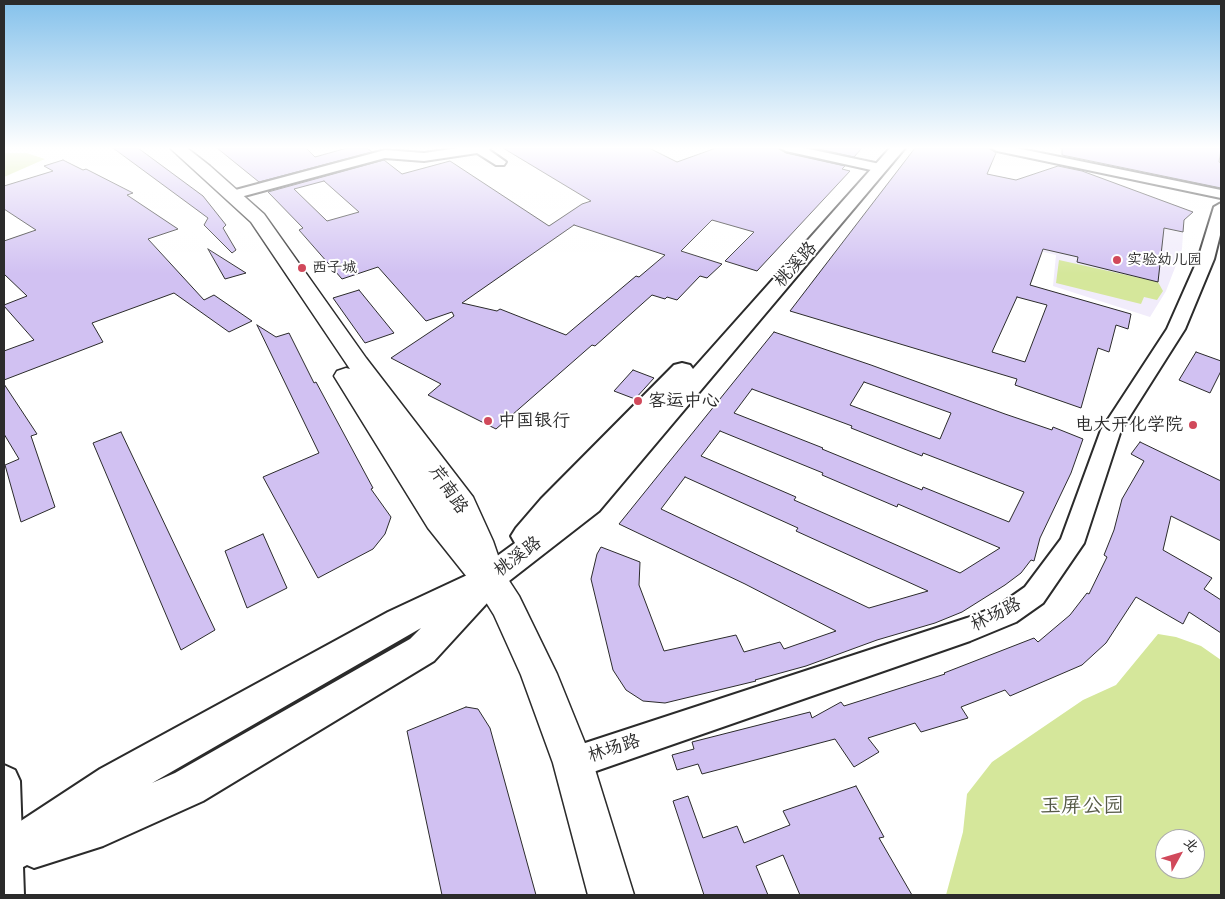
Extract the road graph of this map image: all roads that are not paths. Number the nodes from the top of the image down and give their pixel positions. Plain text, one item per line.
1 (227, 190) edge
2 (251, 190) edge
3 (853, 190) edge
4 (1201, 190) edge
5 (1221, 194) edge
6 (233, 195) junction
7 (1221, 207) edge
8 (489, 579) junction
9 (573, 763) junction
10 (4, 781) edge
11 (4, 856) edge
12 (6, 895) edge
13 (611, 895) edge

1 - 6 main road
2 - 6 street
3 - 8 street, 桃溪路
4 - 5 street
6 - 8 main road
7 - 9 street, 林场路
8 - 9 main road
8 - 11 street, 桃溪路
9 - 13 main road
10 - 11 street
11 - 12 street

